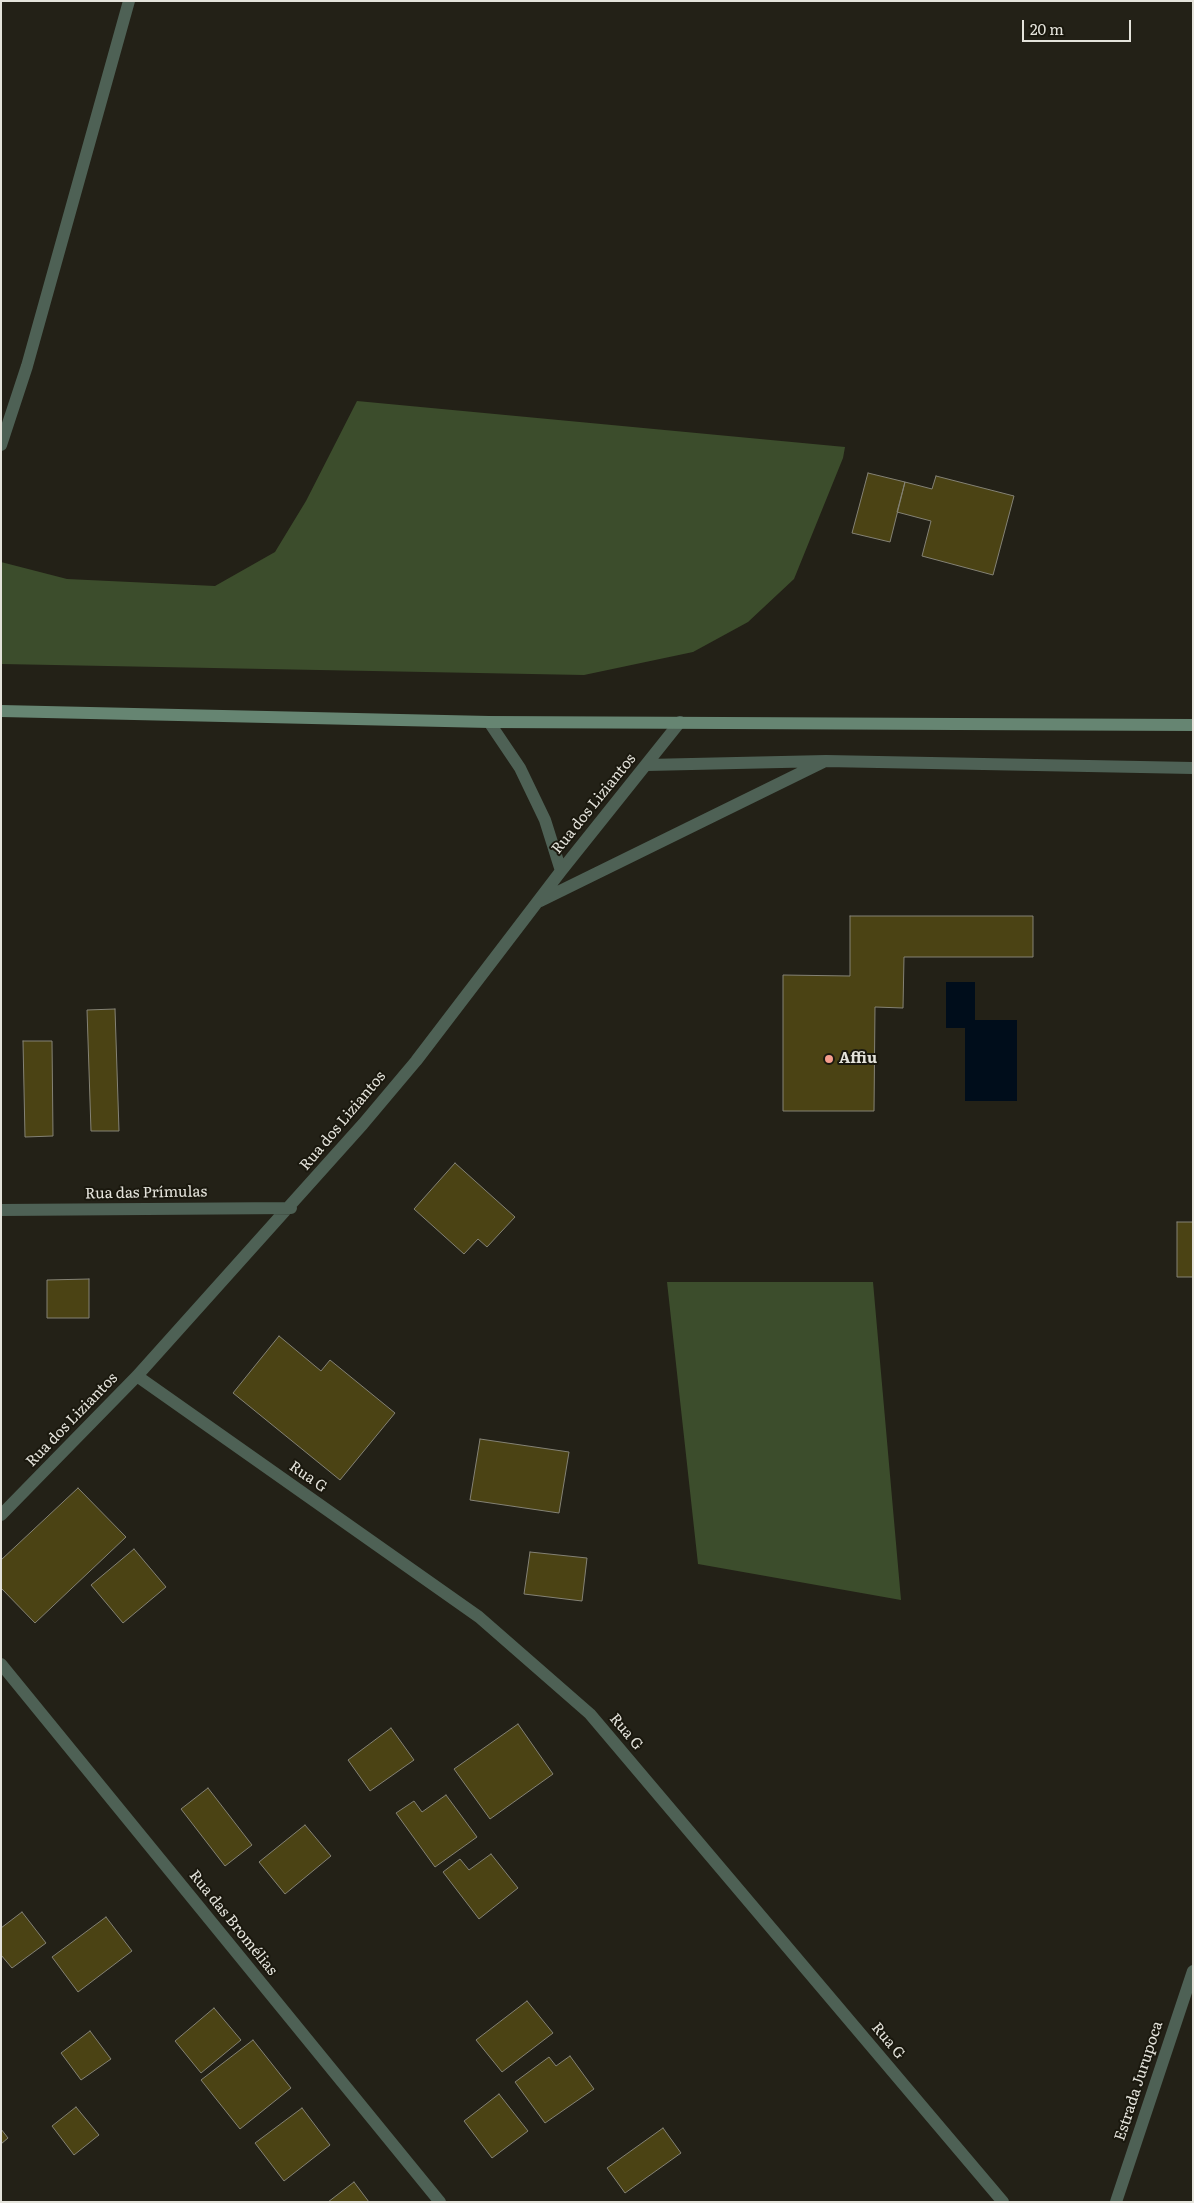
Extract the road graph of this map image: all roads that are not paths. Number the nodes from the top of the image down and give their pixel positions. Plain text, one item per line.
1 (129, 1) edge
2 (1, 445) edge
3 (1, 712) edge
4 (489, 722) junction
5 (680, 722) junction
6 (1193, 725) edge
7 (826, 761) junction
8 (647, 765) junction
9 (1193, 768) edge
10 (561, 871) junction
11 (537, 902) junction
12 (291, 1208) junction
13 (1, 1210) edge
14 (137, 1376) junction
15 (1, 1515) edge
16 (1, 1664) edge
17 (1193, 1971) edge
18 (440, 2202) edge
19 (1003, 2202) edge
20 (1116, 2202) edge

1 - 2 street
3 - 4 main road
4 - 5 main road
4 - 10 street
5 - 6 main road
5 - 8 street, Rua dos Liziantos
7 - 8 street
7 - 9 street
7 - 11 street
8 - 10 street, Rua dos Liziantos
10 - 11 street, Rua dos Liziantos
11 - 12 street, Rua dos Liziantos
12 - 13 street, Rua das Prímulas
12 - 14 street, Rua dos Liziantos
14 - 15 street, Rua dos Liziantos
14 - 19 street, Rua G
16 - 18 street, Rua das Bromélias
17 - 20 street, Estrada Jurupoca

